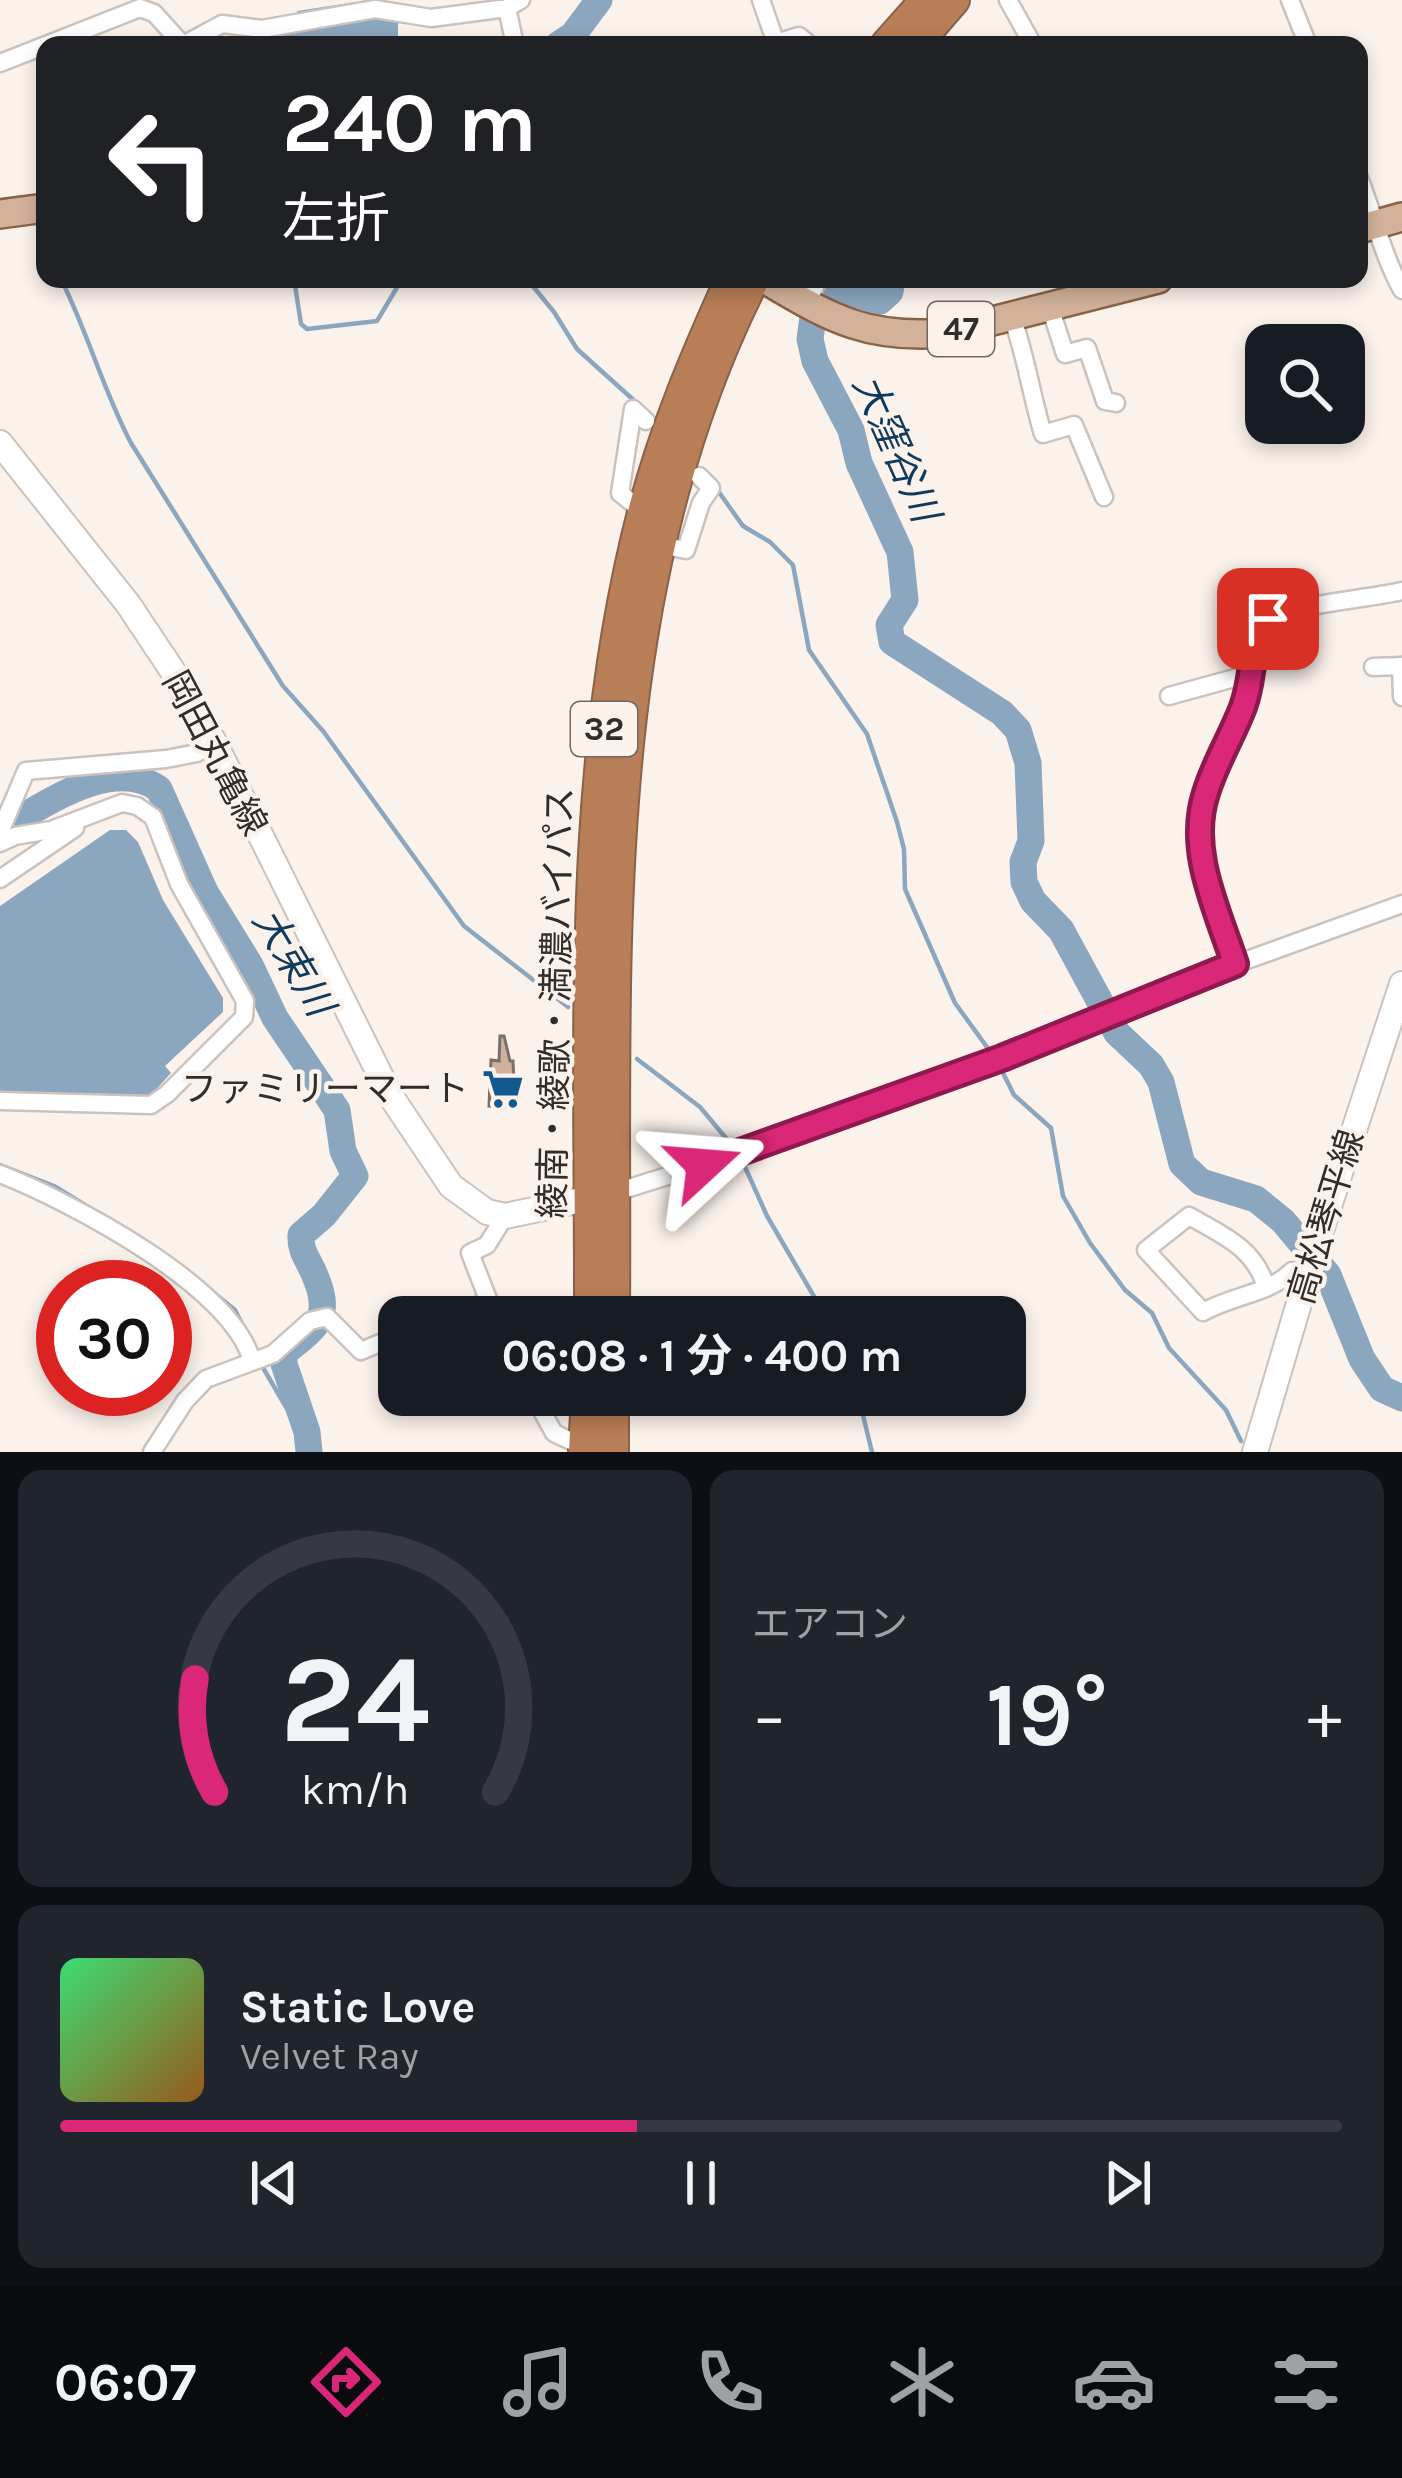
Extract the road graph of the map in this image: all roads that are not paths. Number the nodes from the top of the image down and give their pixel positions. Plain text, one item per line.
1 (761, 0) edge
2 (926, 0) edge
3 (954, 0) edge
4 (1008, 0) edge
5 (1290, 0) edge
6 (514, 4) edge
7 (392, 5) edge
8 (69, 36) edge
9 (175, 36) edge
10 (200, 36) edge
11 (515, 36) edge
12 (773, 36) edge
13 (894, 36) edge
14 (924, 36) edge
15 (1028, 36) edge
16 (1304, 36) edge
17 (36, 49) edge
18 (0, 63) edge
19 (36, 209) edge
20 (0, 214) edge
21 (1402, 217) edge
22 (1368, 226) edge
23 (1368, 230) edge
24 (727, 288) edge
25 (759, 288) edge
26 (1086, 288) edge
27 (1126, 288) edge
28 (1402, 290) edge
29 (813, 291) edge
30 (1097, 296) junction
31 (1050, 307) junction
32 (1012, 317) junction
33 (1116, 403) dead end
34 (646, 421) dead end
35 (0, 443) edge
36 (699, 476) dead end
37 (1104, 496) dead end
38 (643, 512) junction
39 (659, 545) junction
40 (1402, 591) edge
41 (1401, 666) edge
42 (1373, 667) dead end
43 (1250, 674) junction
44 (1169, 696) dead end
45 (1402, 697) edge
46 (214, 742) junction
47 (82, 818) junction
48 (3, 823) edge
49 (0, 843) edge
50 (0, 879) edge
51 (1402, 904) edge
52 (1235, 964) junction
53 (1402, 984) edge
54 (0, 1101) edge
55 (0, 1174) edge
56 (601, 1196) junction
57 (505, 1216) junction
58 (1311, 1262) junction
59 (1267, 1288) junction
60 (487, 1296) edge
61 (592, 1296) edge
62 (612, 1296) edge
63 (378, 1344) edge
64 (257, 1359) junction
65 (545, 1416) edge
66 (590, 1416) edge
67 (606, 1416) edge
68 (594, 1450) edge
69 (152, 1452) edge
70 (1255, 1452) edge

1 - 12 street
2 - 13 highway
3 - 14 highway
4 - 15 street
5 - 16 street
6 - 7 street
6 - 11 street
7 - 10 street
8 - 9 street
17 - 18 street
19 - 20 main road
21 - 22 main road
23 - 28 street
24 - 38 highway, 綾南・綾歌・満濃バイパス / 32
25 - 39 highway, 綾南・綾歌・満濃バイパス / 32
26 - 30 street
27 - 30 main road, 47
29 - 32 main road, 47
30 - 31 main road, 47
31 - 32 main road, 47
31 - 33 street
32 - 37 street
34 - 38 street
35 - 46 main road, 岡田丸亀線
36 - 39 street
38 - 56 highway, 綾南・綾歌・満濃バイパス / 32
39 - 56 highway, 綾南・綾歌・満濃バイパス / 32
40 - 43 street
41 - 42 street
41 - 45 street
43 - 44 street
43 - 52 street
46 - 48 street
46 - 57 main road, 岡田丸亀線
47 - 49 street
47 - 50 street
47 - 54 street
51 - 52 street
52 - 56 street
53 - 58 main road, 高松琴平線
55 - 64 street
56 - 57 main road
56 - 61 highway, 綾南・綾歌・満濃バイパス / 32
56 - 62 highway, 綾南・綾歌・満濃バイパス / 32
57 - 60 street
58 - 59 street
58 - 70 main road, 高松琴平線
59 - 59 street
63 - 64 street
64 - 69 street
65 - 68 street
66 - 68 highway
67 - 68 highway

